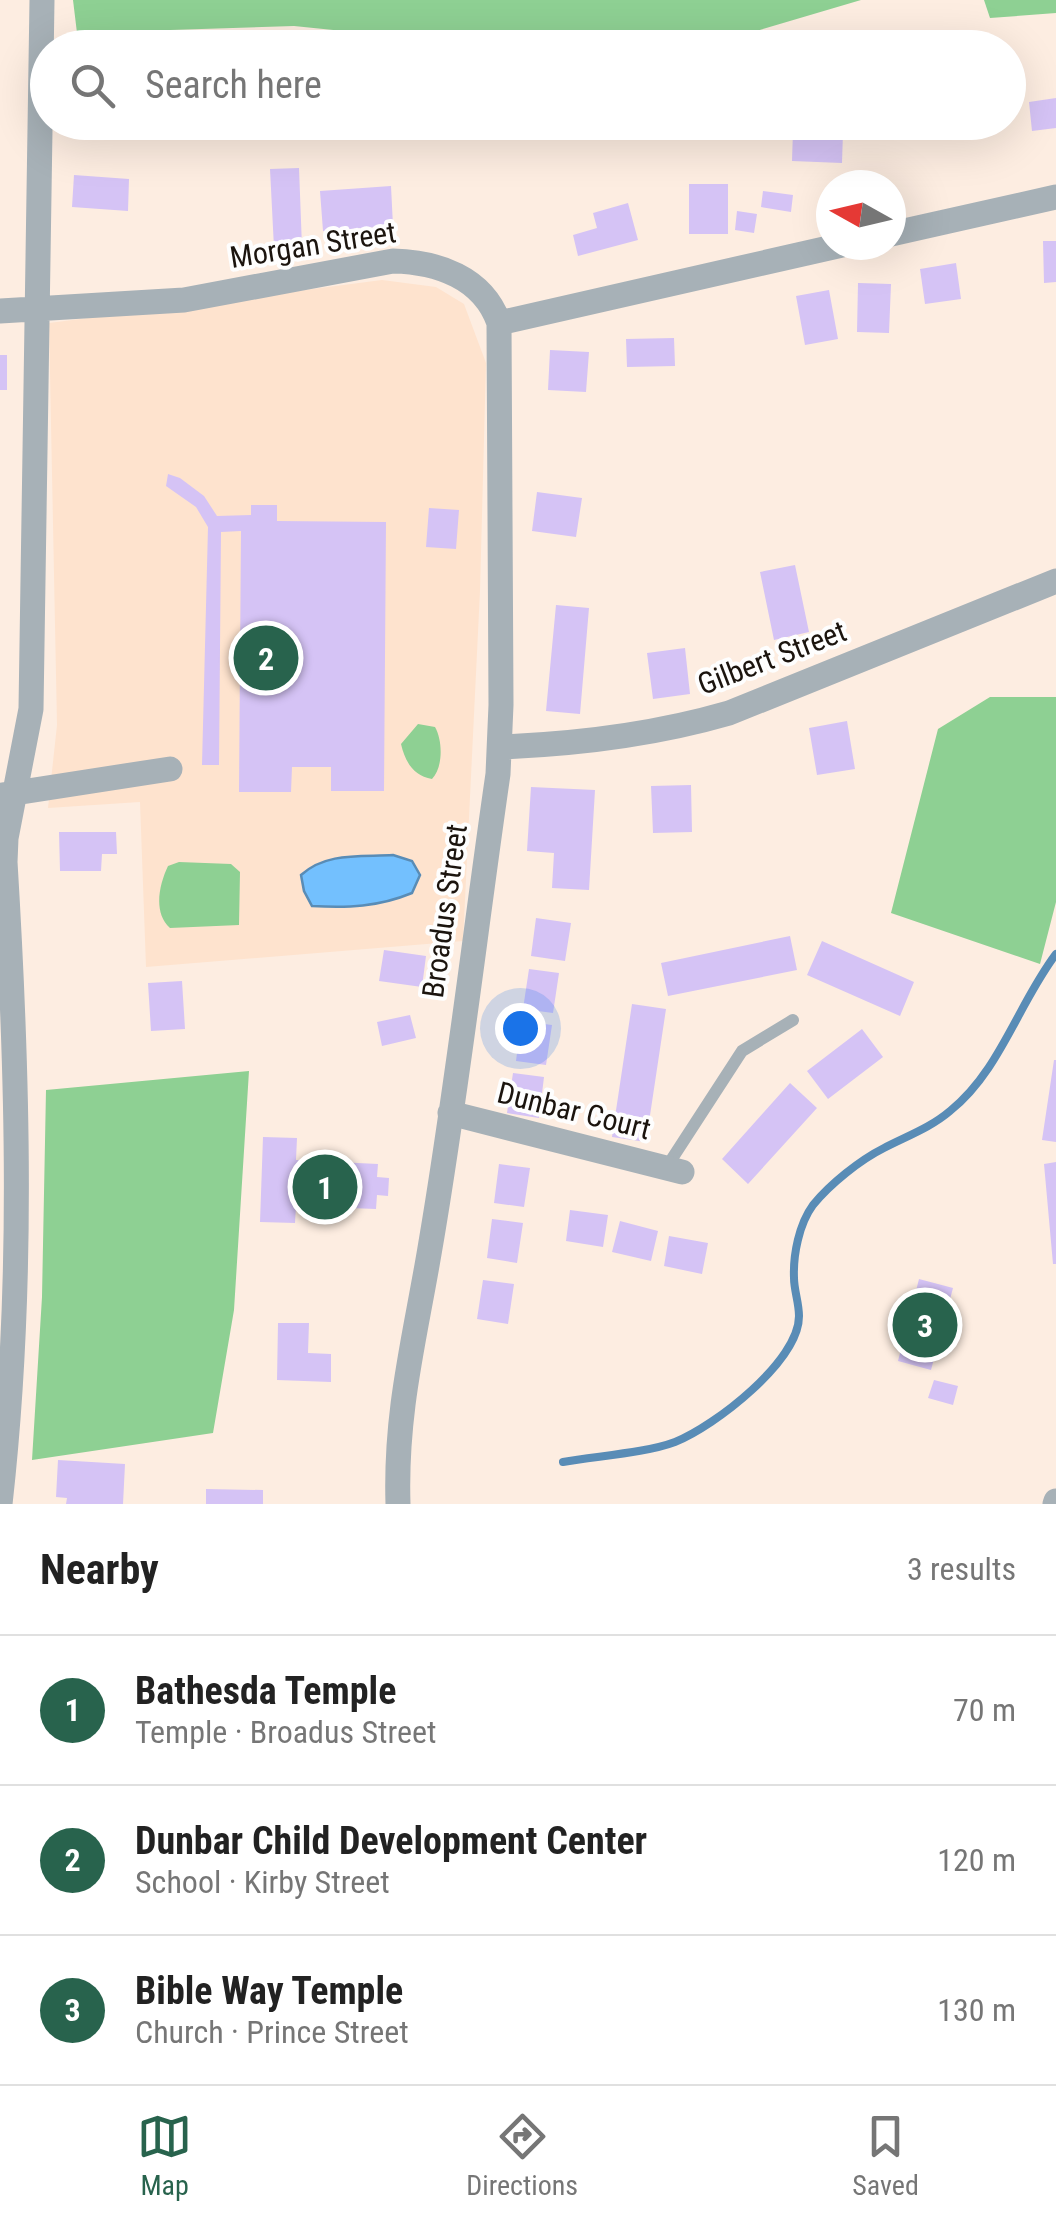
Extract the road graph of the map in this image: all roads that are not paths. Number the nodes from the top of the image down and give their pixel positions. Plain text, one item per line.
1 (42, 0) edge
2 (42, 30) edge
3 (40, 140) edge
4 (1056, 196) edge
5 (906, 231) edge
6 (816, 251) edge
7 (37, 307) junction
8 (0, 310) edge
9 (499, 323) junction
10 (1056, 581) edge
11 (500, 747) junction
12 (170, 770) dead end
13 (7, 794) edge
14 (793, 1020) dead end
15 (450, 1113) junction
16 (674, 1170) joint
17 (0, 1504) edge
18 (398, 1504) edge

1 - 2 street
3 - 7 street
4 - 5 street
6 - 9 street
7 - 8 street, Morgan Street
7 - 9 street, Morgan Street
7 - 13 street
9 - 11 street, Broadus Street
10 - 11 street, Gilbert Street
11 - 15 street, Broadus Street
12 - 13 street
13 - 17 street
14 - 16 lane
15 - 16 street, Dunbar Court
15 - 18 street, Broadus Street

